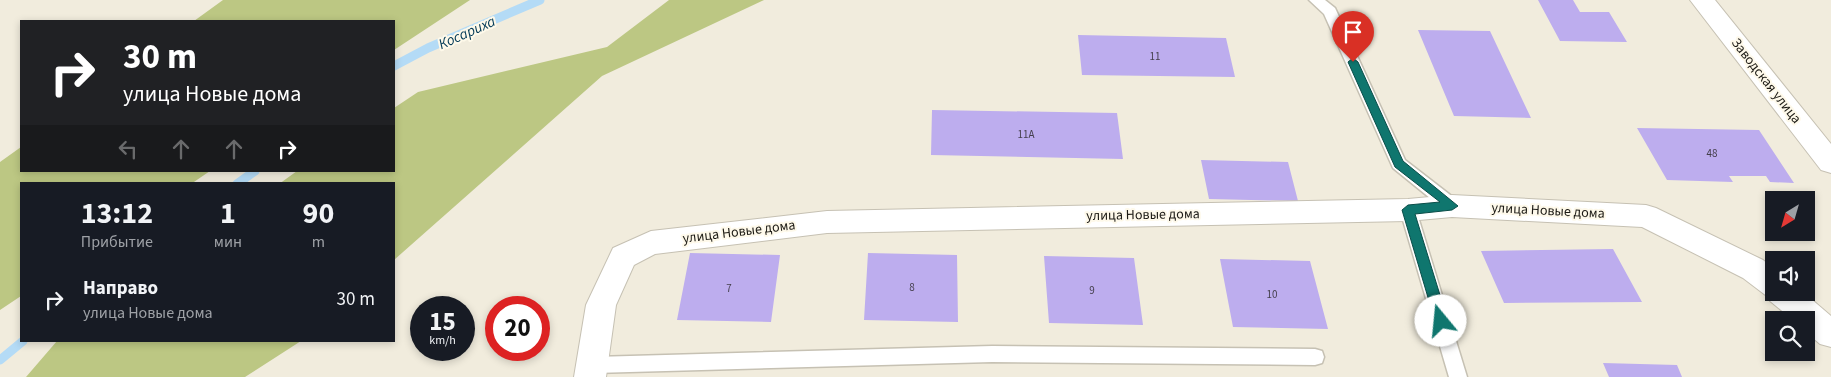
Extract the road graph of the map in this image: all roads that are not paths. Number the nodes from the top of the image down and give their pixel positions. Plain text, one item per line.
1 (1316, 0) edge
2 (1702, 0) edge
3 (1831, 163) edge
4 (1452, 206) junction
5 (1408, 210) junction
6 (1765, 279) edge
7 (1792, 301) edge
8 (1831, 334) edge
9 (1315, 357) dead end
10 (592, 371) edge
11 (1458, 377) edge

1 - 4 lane
2 - 3 street, Заводская улица
4 - 5 street, улица Новые дома
4 - 6 street, улица Новые дома
5 - 10 street, улица Новые дома
5 - 11 lane
7 - 8 street
9 - 10 lane

